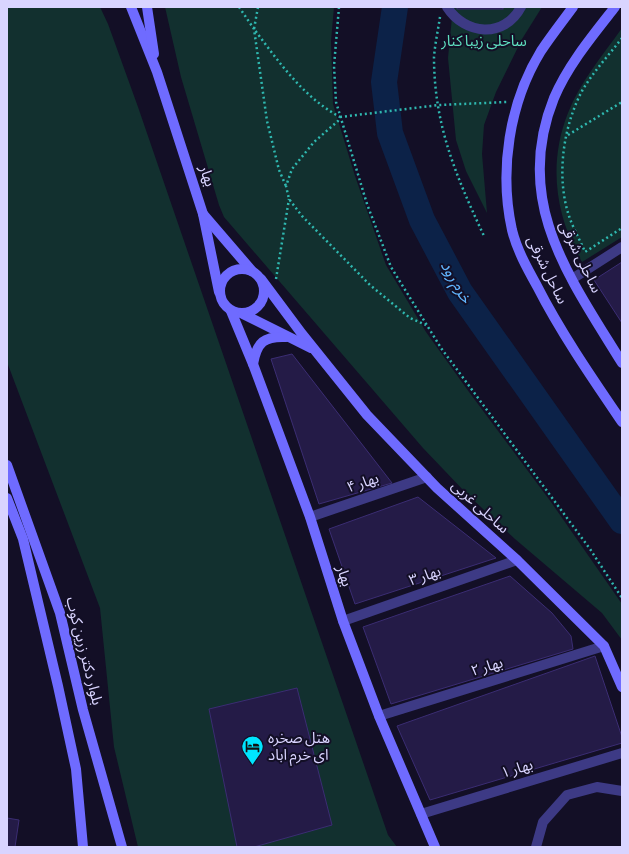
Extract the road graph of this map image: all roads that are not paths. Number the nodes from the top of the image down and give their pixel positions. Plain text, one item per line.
1 (131, 7) edge
2 (148, 7) edge
3 (521, 7) edge
4 (573, 7) edge
5 (615, 7) edge
6 (444, 11) edge
7 (157, 72) junction
8 (203, 214) junction
9 (622, 247) edge
10 (252, 271) junction
11 (261, 279) junction
12 (572, 279) junction
13 (219, 292) junction
14 (231, 311) junction
15 (243, 314) junction
16 (292, 338) junction
17 (315, 350) junction
18 (622, 363) edge
19 (253, 364) junction
20 (622, 422) edge
21 (7, 465) edge
22 (427, 477) junction
23 (7, 498) edge
24 (310, 517) junction
25 (517, 560) junction
26 (343, 621) junction
27 (604, 646) junction
28 (615, 669) junction
29 (622, 678) edge
30 (622, 687) edge
31 (379, 716) junction
32 (622, 753) edge
33 (622, 792) edge
34 (421, 814) junction
35 (83, 847) edge
36 (122, 847) edge
37 (435, 847) edge
38 (536, 847) edge

1 - 7 main road
2 - 7 main road
3 - 6 street
4 - 20 main road, ساحل شرقی
5 - 12 main road, ساحلی شرقی
7 - 8 main road, بهار
8 - 10 main road
8 - 13 main road, بهار
9 - 12 street
10 - 11 main road
10 - 13 main road
11 - 15 main road
11 - 17 main road, ساحلی غربی
12 - 18 main road, ساحلی شرقی
13 - 14 main road
14 - 15 main road
14 - 19 main road, بهار
15 - 16 main road
16 - 17 main road
16 - 19 main road
17 - 22 main road, ساحلی غربی
19 - 24 main road, بهار
21 - 36 main road, بلوار دکتر زرین کوب
22 - 24 street, بهار ۴
22 - 25 main road, ساحلی غربی
23 - 35 main road
24 - 26 main road, بهار
25 - 26 street, بهار ۳
25 - 27 main road, ساحلی غربی
26 - 31 main road, بهار
27 - 28 main road, ساحلی غربی
27 - 31 street, بهار ۲
28 - 29 main road
28 - 30 main road, ساحلی غربی
31 - 34 main road, بهار
32 - 34 street, بهار ۱
33 - 38 street
34 - 37 main road, بهار

